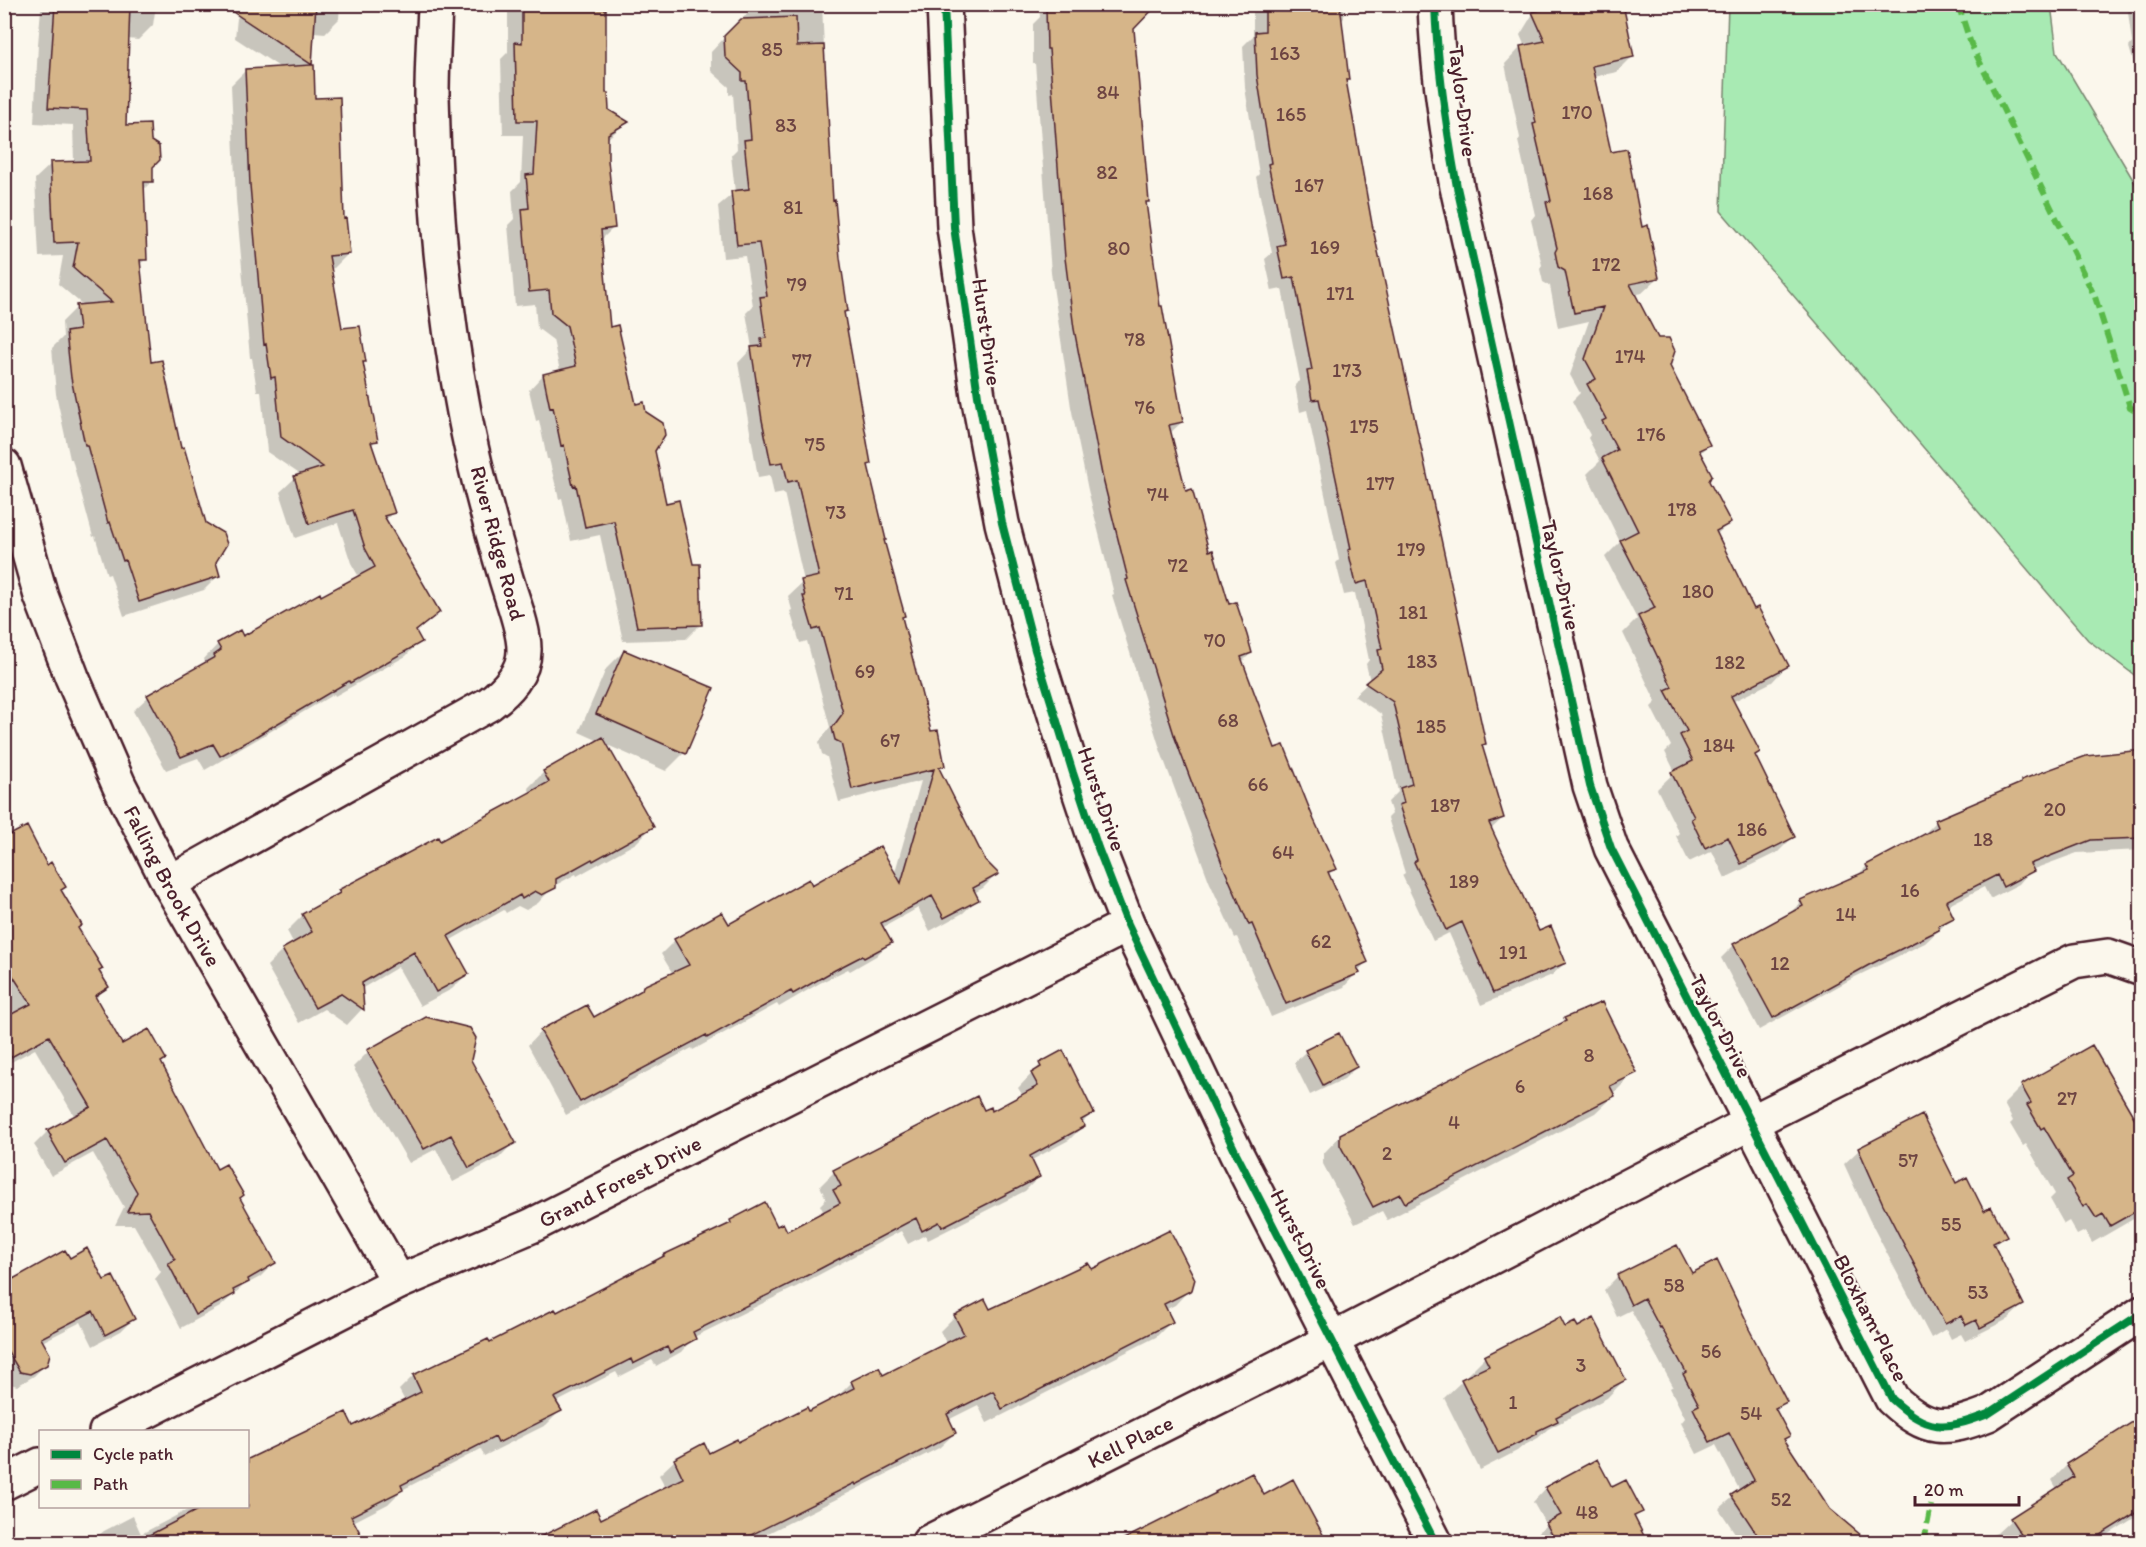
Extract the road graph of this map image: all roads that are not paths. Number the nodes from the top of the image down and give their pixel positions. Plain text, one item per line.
1 (435, 4) edge
2 (944, 4) edge
3 (1435, 4) edge
4 (4, 466) edge
5 (170, 883) junction
6 (1128, 925) junction
7 (2142, 968) edge
8 (1750, 1123) junction
9 (399, 1282) junction
10 (2142, 1313) edge
11 (1332, 1340) junction
12 (108, 1430) edge
13 (39, 1466) edge
14 (4, 1484) edge
15 (929, 1542) edge
16 (1435, 1542) edge

1 - 5 street, River Ridge Road
2 - 6 street, Hurst Drive
3 - 8 street, Taylor Drive
4 - 5 street, Falling Brook Drive
5 - 9 street, Falling Brook Drive
6 - 9 street, Grand Forest Drive
6 - 11 street, Hurst Drive
7 - 8 street
8 - 10 street, Bloxham Place
8 - 11 street
9 - 12 street, Grand Forest Drive
11 - 15 street, Kell Place
11 - 16 street, Hurst Drive
13 - 14 street

